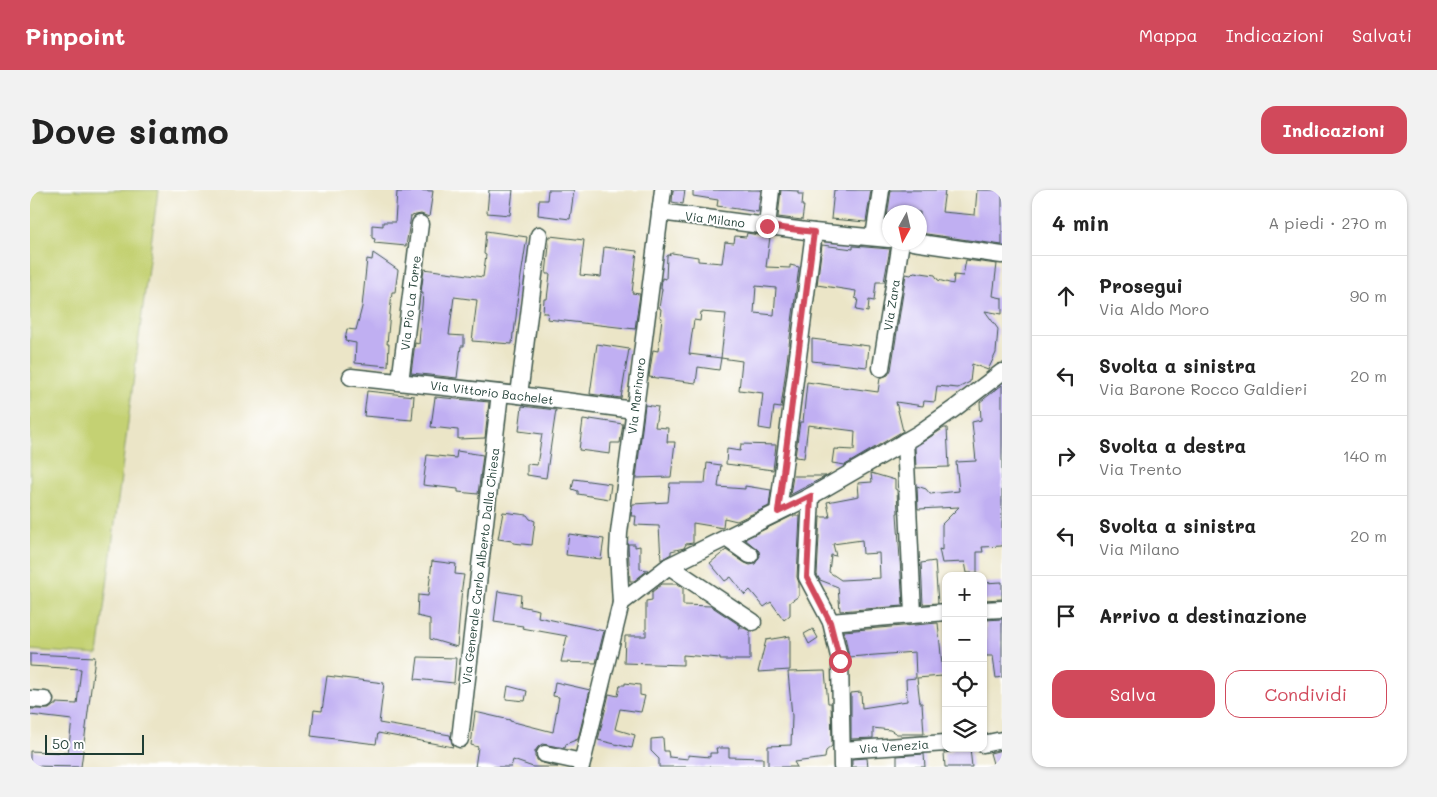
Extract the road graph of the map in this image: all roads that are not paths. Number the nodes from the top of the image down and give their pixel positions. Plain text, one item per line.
1 (663, 190) edge
2 (771, 190) edge
3 (880, 190) edge
4 (660, 212) junction
5 (420, 224) dead end
6 (767, 226) junction
7 (814, 232) junction
8 (539, 235) dead end
9 (882, 238) edge
10 (927, 244) edge
11 (900, 250) edge
12 (1002, 255) edge
13 (881, 368) dead end
14 (1002, 372) edge
15 (351, 378) dead end
16 (400, 382) junction
17 (500, 393) junction
18 (518, 395) junction
19 (634, 410) junction
20 (905, 441) junction
21 (811, 496) junction
22 (778, 512) junction
23 (726, 538) junction
24 (750, 555) dead end
25 (669, 566) junction
26 (621, 603) junction
27 (1002, 609) edge
28 (987, 610) edge
29 (942, 612) edge
30 (914, 614) junction
31 (753, 622) dead end
32 (830, 622) junction
33 (460, 739) dead end
34 (1002, 740) edge
35 (942, 743) edge
36 (987, 743) edge
37 (842, 750) junction
38 (545, 754) dead end
39 (582, 764) edge
40 (842, 767) edge

1 - 4 street, Via Marinaro
2 - 6 street
3 - 9 street
4 - 6 street, Via Milano
4 - 19 street, Via Marinaro
5 - 16 street, Via Pio La Torre
6 - 7 street, Via Milano
7 - 9 street, Via Milano
7 - 22 street
8 - 18 street
10 - 12 street
11 - 13 street, Via Zara
14 - 20 street
15 - 16 street, Via Vittorio Bachelet
16 - 17 street, Via Vittorio Bachelet
17 - 18 street, Via Vittorio Bachelet
17 - 33 street, Via Generale Carlo Alberto Dalla Chiesa
18 - 19 street, Via Vittorio Bachelet
19 - 26 street, Via Marinaro
20 - 21 street
20 - 30 street
21 - 22 street
21 - 32 street
22 - 23 street
23 - 24 street
23 - 25 street
25 - 26 street
25 - 31 street
26 - 39 street, Via Marinaro
27 - 28 street
29 - 30 street
30 - 32 street
32 - 37 street
34 - 36 street
35 - 37 street, Via Venezia
37 - 40 street
38 - 39 street

